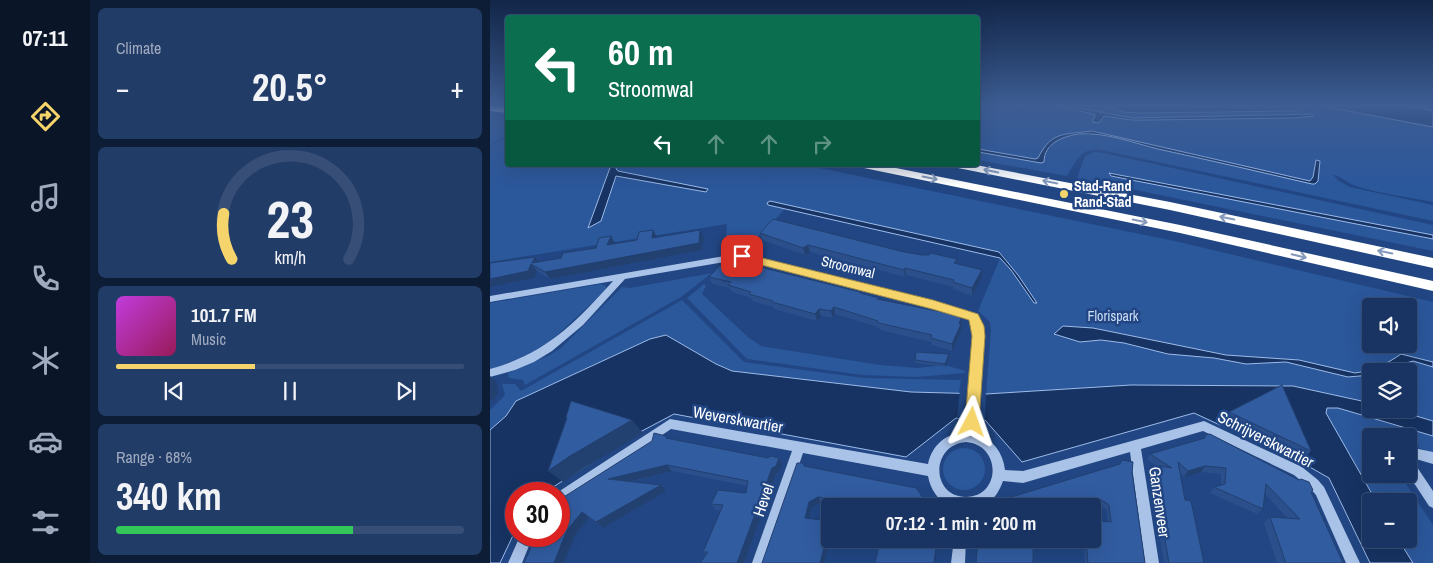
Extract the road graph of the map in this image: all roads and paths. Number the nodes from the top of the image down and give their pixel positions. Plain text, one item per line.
1 (874, 167) edge
2 (968, 167) edge
3 (1433, 263) edge
4 (623, 276) junction
5 (1433, 286) edge
6 (490, 299) edge
7 (490, 373) edge
8 (975, 381) joint
9 (972, 422) joint
10 (970, 437) junction
11 (1135, 446) junction
12 (799, 448) junction
13 (1417, 453) edge
14 (1433, 458) edge
15 (932, 471) junction
16 (1000, 475) junction
17 (1417, 477) edge
18 (570, 491) edge
19 (949, 498) edge
20 (982, 498) edge
21 (1433, 502) edge
22 (523, 547) edge
23 (959, 548) edge
24 (515, 563) edge
25 (758, 563) edge
26 (958, 563) edge
27 (1152, 563) edge
28 (1353, 563) edge

1 -> 5 highway
3 -> 2 highway
4 - 6 street, Stroomwal
4 - 7 street
4 - 8 street, Stroomwal
8 - 9 street, Stroomwal
9 - 10 street, Stroomwal
10 - 15 street
10 - 16 street
11 - 16 street, Schrijverskwartier
11 - 27 street, Ganzenveer
11 - 28 street, Schrijverskwartier
12 - 15 street, Weverskwartier
12 - 18 street, Weverskwartier
12 - 25 street, Hevel
13 - 14 street
15 - 19 street
16 - 20 street
17 - 21 street
22 - 24 street
23 - 26 street

